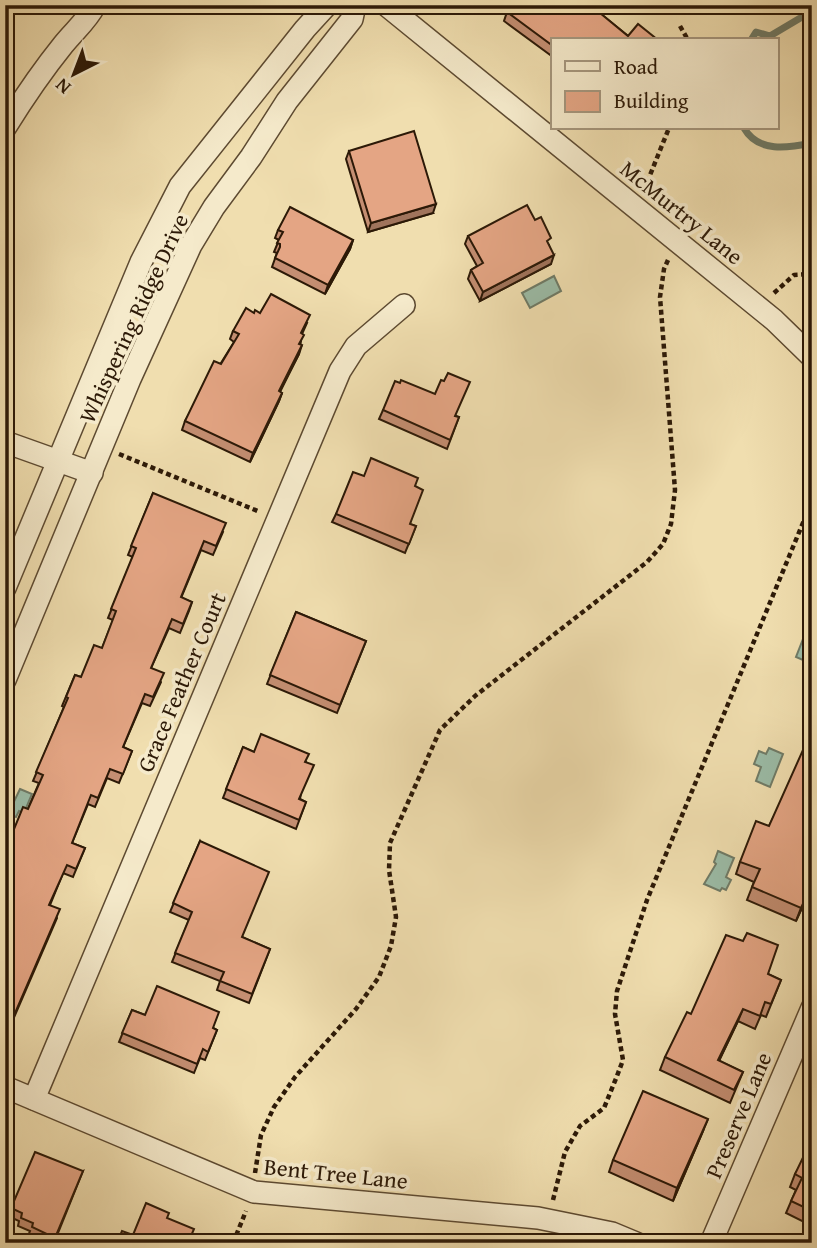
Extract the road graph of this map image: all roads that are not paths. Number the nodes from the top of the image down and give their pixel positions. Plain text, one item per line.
1 (94, 5) edge
2 (327, 5) edge
3 (355, 5) edge
4 (386, 5) edge
5 (5, 128) edge
6 (404, 304) dead end
7 (812, 357) edge
8 (5, 442) edge
9 (58, 461) junction
10 (92, 473) junction
11 (5, 588) edge
12 (5, 680) edge
13 (812, 1008) edge
14 (5, 1087) edge
15 (34, 1099) junction
16 (636, 1243) edge
17 (712, 1243) edge

1 - 5 street
2 - 9 street, Whispering Ridge Drive
3 - 10 street, Whispering Ridge Drive
4 - 7 street, McMurtry Lane
6 - 15 street, Grace Feather Court
8 - 9 street
9 - 10 street
9 - 11 street, Whispering Ridge Drive
10 - 12 street, Whispering Ridge Drive
13 - 17 street, Preserve Lane
14 - 15 street, Bent Tree Lane
15 - 16 street, Bent Tree Lane

